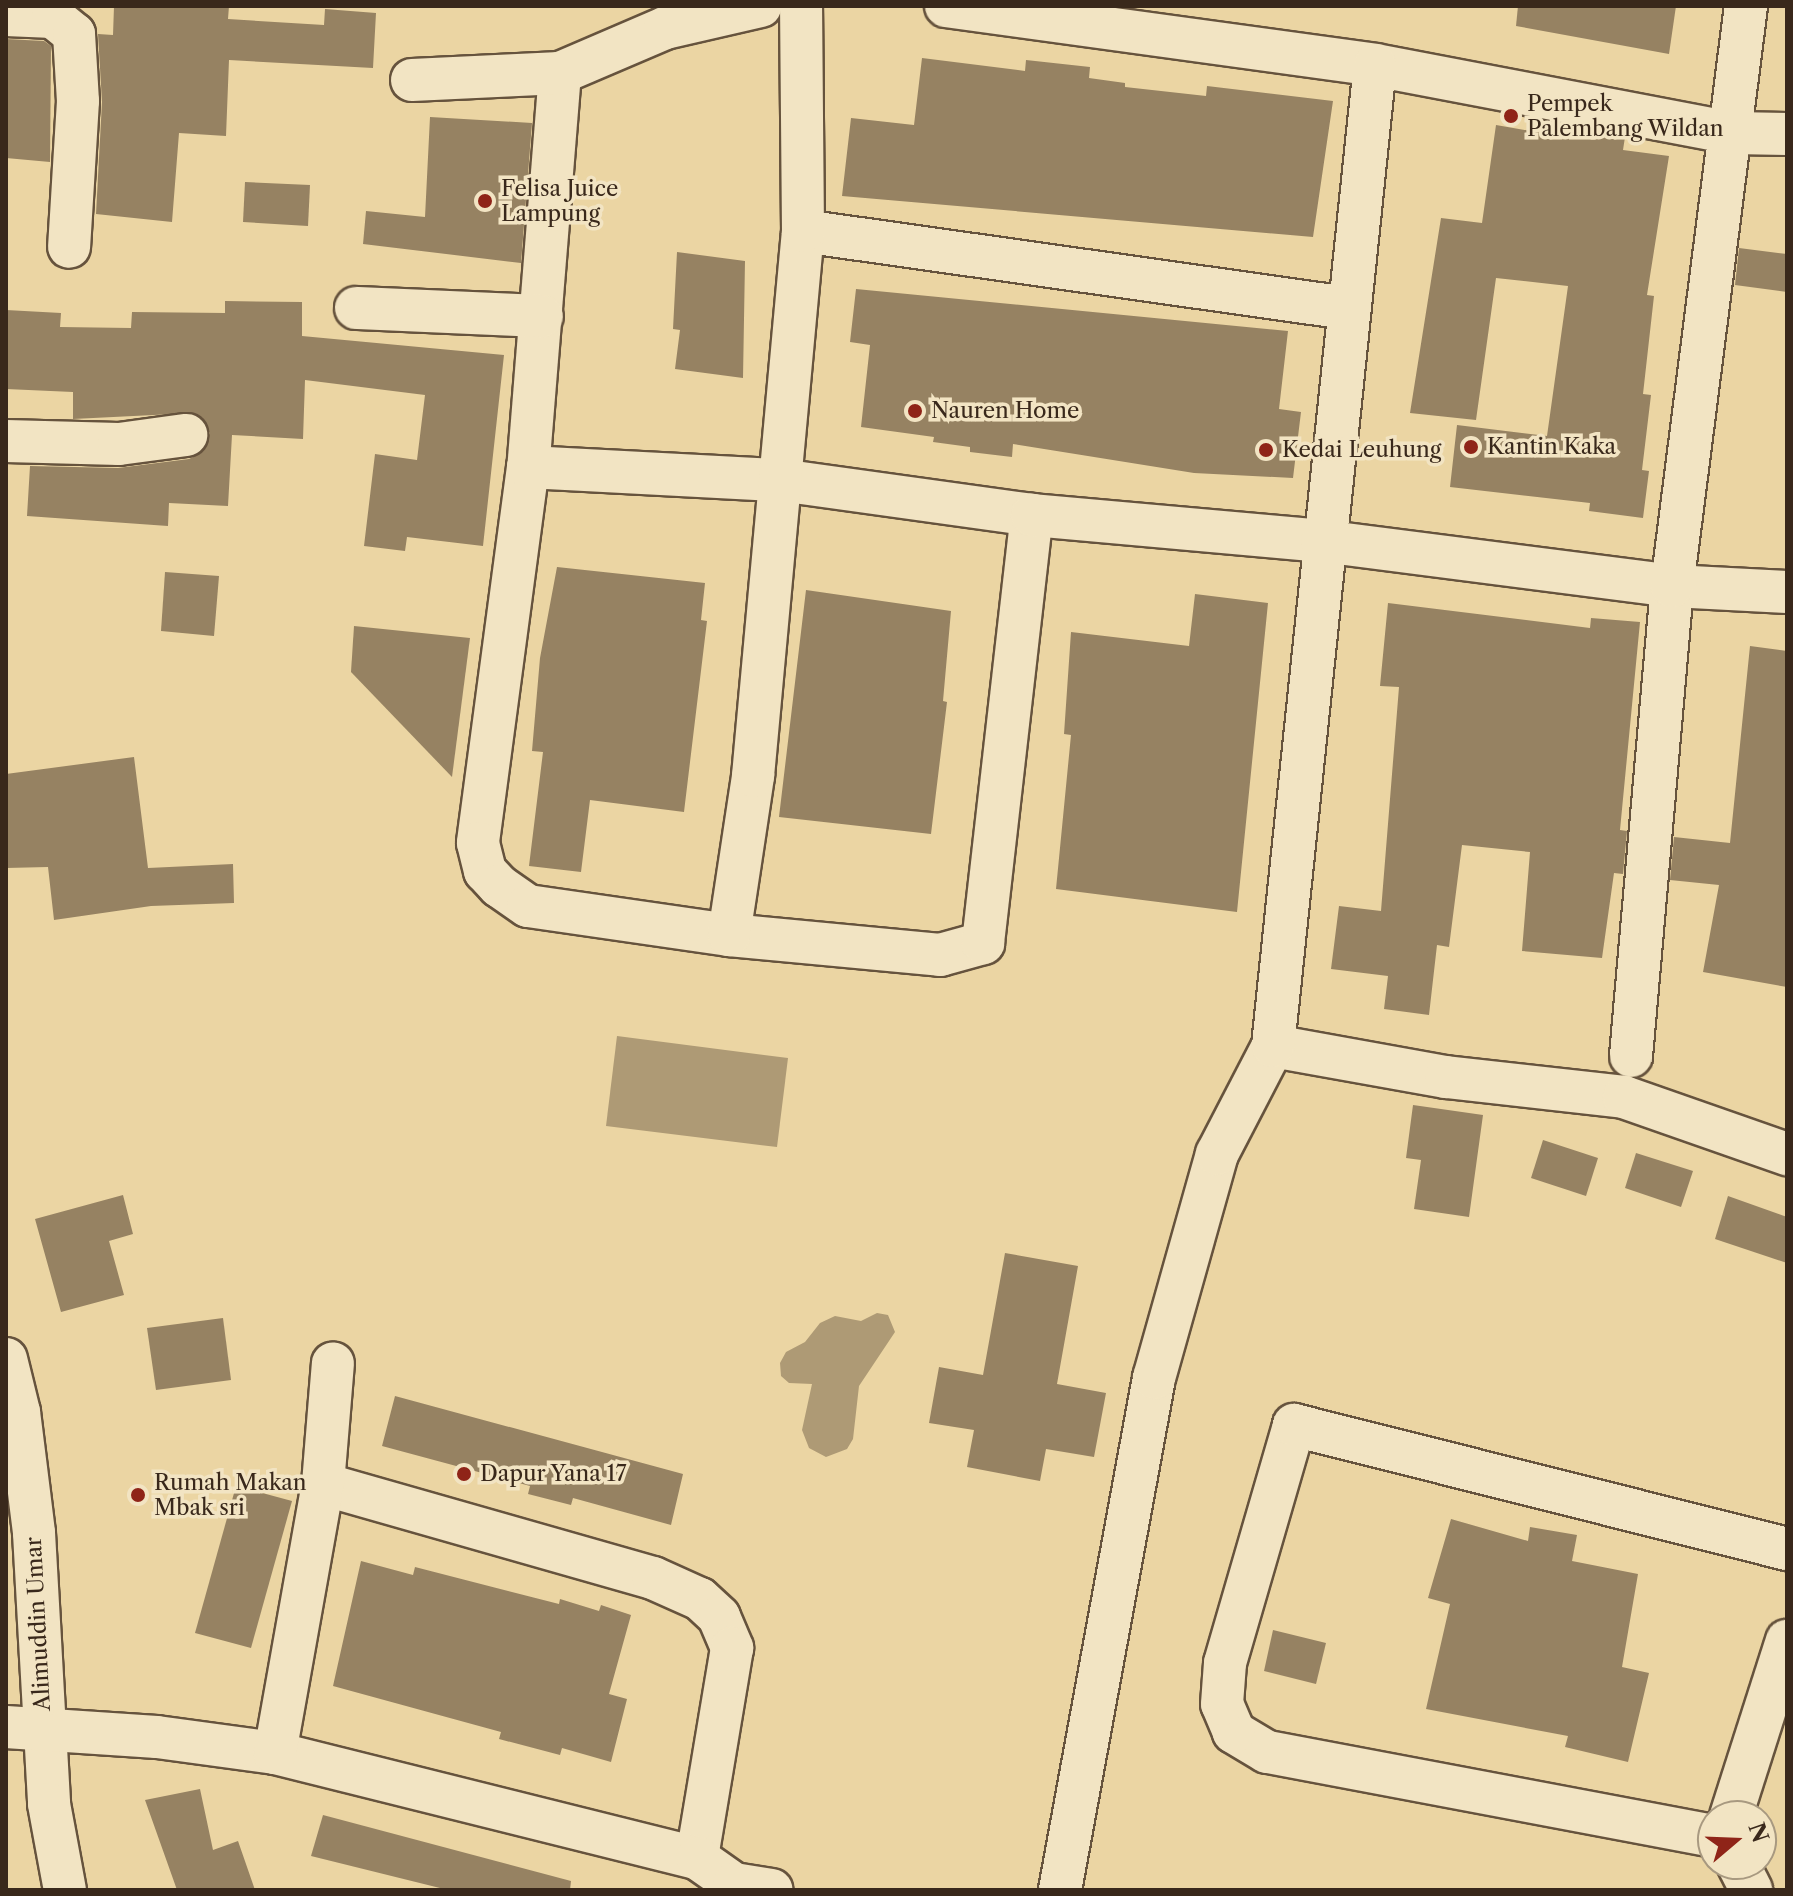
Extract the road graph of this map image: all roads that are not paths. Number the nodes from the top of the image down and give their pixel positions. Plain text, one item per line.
1 (761, 6) edge
2 (801, 6) edge
3 (946, 6) edge
4 (1746, 6) edge
5 (6, 15) edge
6 (1375, 65) junction
7 (560, 73) junction
8 (412, 80) dead end
9 (1733, 133) junction
10 (1787, 134) edge
11 (803, 231) junction
12 (69, 247) dead end
13 (356, 308) dead end
14 (1347, 308) junction
15 (542, 316) junction
16 (186, 435) dead end
17 (6, 441) edge
18 (528, 467) junction
19 (780, 480) junction
20 (1032, 515) junction
21 (1322, 541) junction
22 (1672, 586) junction
23 (1787, 592) edge
24 (729, 935) junction
25 (1273, 1046) junction
26 (1631, 1056) dead end
27 (1787, 1154) edge
28 (6, 1359) edge
29 (333, 1363) dead end
30 (323, 1484) junction
31 (1787, 1549) edge
32 (1787, 1641) edge
33 (25, 1729) edge
34 (275, 1753) junction
35 (1736, 1800) edge
36 (1697, 1833) edge
37 (697, 1858) junction
38 (746, 1888) edge
39 (65, 1890) edge
40 (1060, 1890) edge

1 - 7 street
2 - 11 street
3 - 6 street
4 - 9 street
5 - 12 street
6 - 9 street
6 - 14 street
7 - 8 street
7 - 15 street
9 - 10 street
9 - 22 street
11 - 14 street
11 - 19 street
13 - 15 street
14 - 21 street
15 - 18 street
16 - 17 street
18 - 19 street
18 - 24 street
19 - 20 street
19 - 24 street
20 - 21 street
20 - 24 street
21 - 22 street
21 - 25 street
22 - 23 street
22 - 26 street
25 - 27 street
25 - 40 street
28 - 33 street, Alimuddin Umar
29 - 30 street
30 - 34 street
30 - 37 street
31 - 36 street
32 - 35 street
33 - 34 street
33 - 39 street, Alimuddin Umar
34 - 37 street
37 - 38 street

